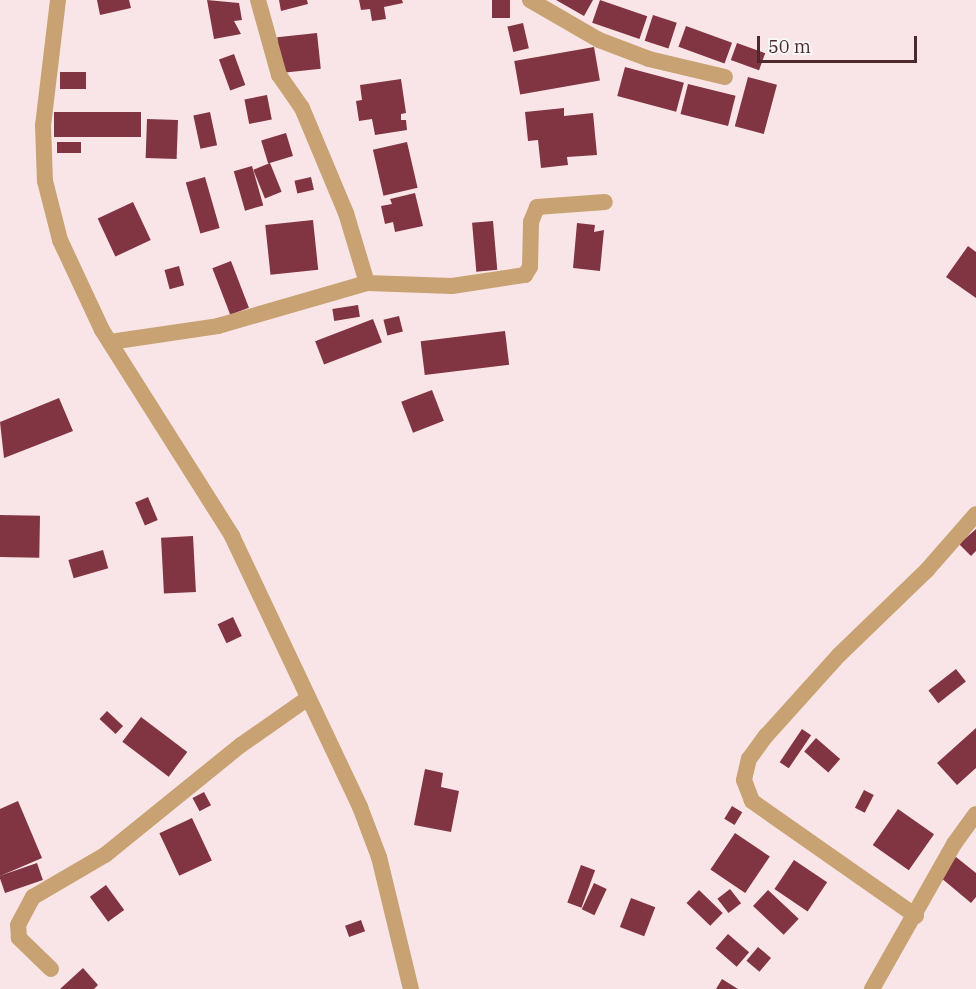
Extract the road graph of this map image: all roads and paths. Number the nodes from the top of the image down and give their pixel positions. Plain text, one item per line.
1 (58, 0) edge
2 (258, 0) edge
3 (530, 0) edge
4 (725, 77) dead end
5 (605, 202) dead end
6 (367, 283) junction
7 (110, 342) junction
8 (976, 514) edge
9 (308, 698) junction
10 (976, 814) edge
11 (916, 916) junction
12 (51, 969) dead end
13 (411, 989) edge
14 (872, 989) edge

1 - 7 street
2 - 6 street
3 - 4 street
5 - 6 street
6 - 7 street
7 - 9 street
8 - 11 street
9 - 12 street
9 - 13 street
10 - 11 street
11 - 14 street

